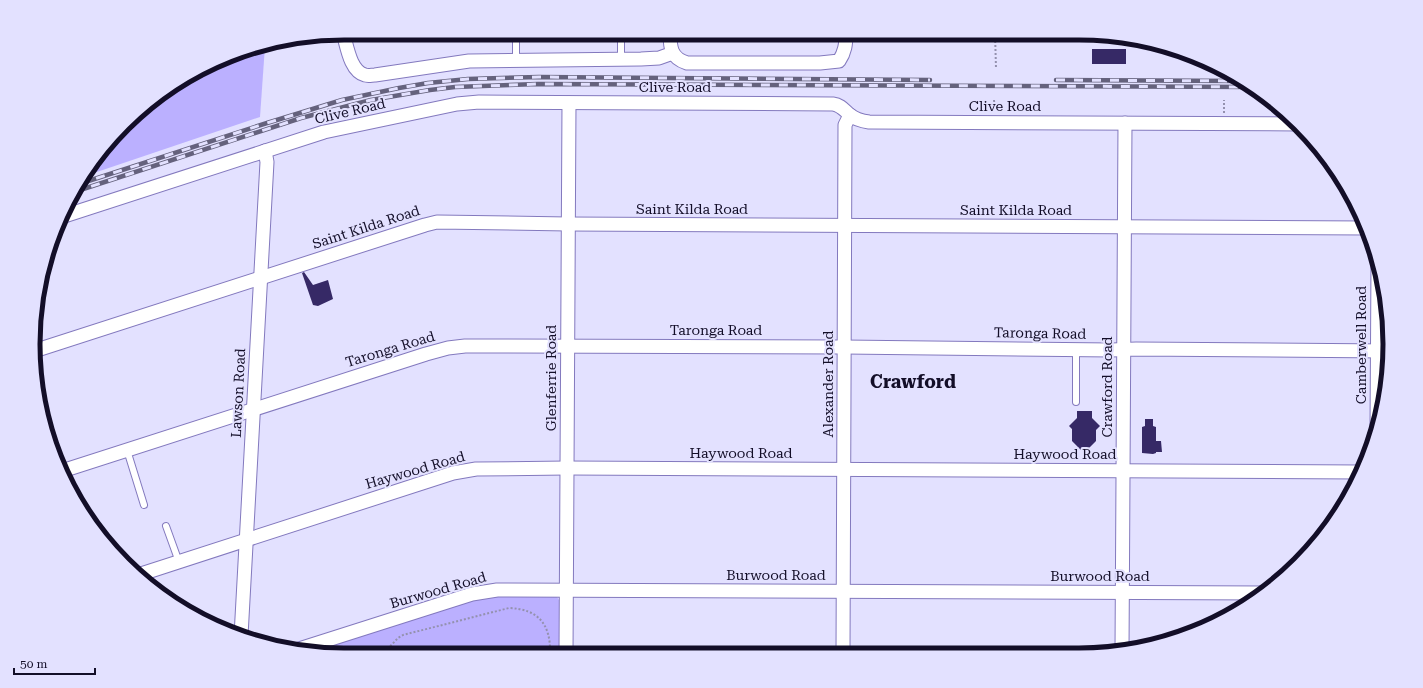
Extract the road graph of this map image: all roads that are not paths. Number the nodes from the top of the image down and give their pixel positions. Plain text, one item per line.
1 (345, 40) edge
2 (516, 40) edge
3 (621, 40) edge
4 (670, 40) edge
5 (846, 40) edge
6 (673, 52) junction
7 (621, 59) junction
8 (516, 60) junction
9 (569, 103) junction
10 (850, 115) junction
11 (1125, 123) junction
12 (1289, 124) edge
13 (266, 151) junction
14 (69, 214) edge
15 (568, 224) junction
16 (845, 226) junction
17 (1124, 226) junction
18 (1360, 228) edge
19 (260, 278) junction
20 (1381, 312) edge
21 (568, 346) junction
22 (844, 347) junction
23 (1383, 348) edge
24 (40, 349) edge
25 (1076, 349) junction
26 (1124, 349) junction
27 (1383, 351) edge
28 (1076, 402) dead end
29 (253, 410) junction
30 (127, 450) junction
31 (567, 468) junction
32 (67, 469) edge
33 (844, 469) junction
34 (1123, 470) junction
35 (1355, 472) edge
36 (144, 505) dead end
37 (166, 526) dead end
38 (246, 539) junction
39 (179, 562) junction
40 (144, 573) edge
41 (566, 590) junction
42 (843, 591) junction
43 (1122, 592) junction
44 (1253, 593) edge
45 (241, 630) edge
46 (1122, 645) edge
47 (310, 646) edge
48 (566, 648) edge
49 (843, 648) edge

1 - 8 street
2 - 8 lane
3 - 7 lane
4 - 6 street
5 - 6 street
6 - 7 street
7 - 8 street
9 - 10 street, Clive Road
9 - 13 street, Clive Road
9 - 15 street, Glenferrie Road
10 - 11 street, Clive Road
10 - 16 street, Alexander Road
11 - 12 street, Clive Road
11 - 17 street, Crawford Road
13 - 14 street, Clive Road
13 - 19 street, Lawson Road
15 - 16 street, Saint Kilda Road
15 - 19 street, Saint Kilda Road
15 - 21 street, Glenferrie Road
16 - 17 street, Saint Kilda Road
16 - 22 street, Alexander Road
17 - 18 street, Saint Kilda Road
17 - 26 street, Crawford Road
19 - 24 street, Saint Kilda Road
19 - 29 street, Lawson Road
20 - 23 street, Camberwell Road
21 - 22 street, Taronga Road
21 - 29 street, Taronga Road
21 - 31 street, Glenferrie Road
22 - 25 street, Taronga Road
22 - 33 street, Alexander Road
25 - 26 street, Taronga Road
25 - 28 lane
26 - 27 street, Taronga Road
26 - 34 street, Crawford Road
29 - 30 street, Taronga Road
29 - 38 street, Lawson Road
30 - 32 street, Taronga Road
30 - 36 lane
31 - 33 street, Haywood Road
31 - 38 street, Haywood Road
31 - 41 street, Glenferrie Road
33 - 34 street, Haywood Road
33 - 42 street, Alexander Road
34 - 35 street, Haywood Road
34 - 43 street, Crawford Road
37 - 39 lane
38 - 39 street, Haywood Road
38 - 45 street, Lawson Road
39 - 40 street, Haywood Road
41 - 42 street, Burwood Road
41 - 47 street, Burwood Road
41 - 48 street, Glenferrie Road
42 - 43 street, Burwood Road
42 - 49 street, Alexander Road
43 - 44 street, Burwood Road
43 - 46 street, Crawford Road

